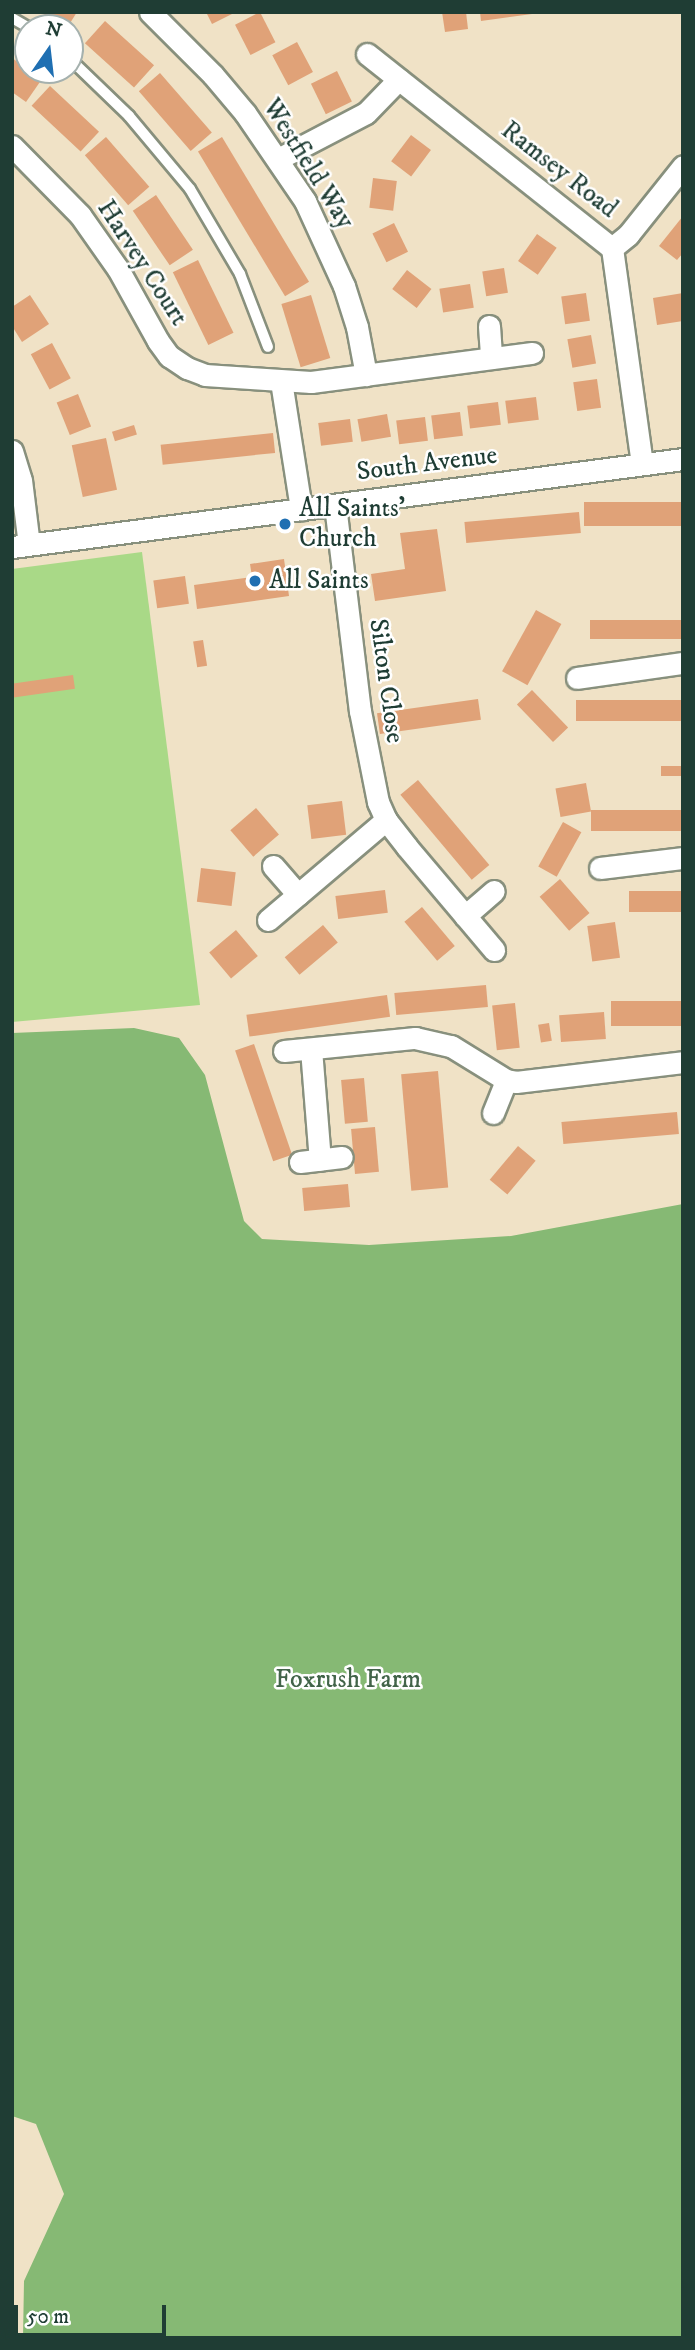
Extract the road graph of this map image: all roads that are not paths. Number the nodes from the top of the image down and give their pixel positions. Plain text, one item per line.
1 (150, 12) edge
2 (367, 54) dead end
3 (84, 73) edge
4 (399, 79) junction
5 (12, 146) edge
6 (278, 159) junction
7 (683, 166) edge
8 (612, 248) junction
9 (489, 326) dead end
10 (268, 347) dead end
11 (532, 353) dead end
12 (491, 358) junction
13 (366, 375) junction
14 (281, 381) junction
15 (12, 451) edge
16 (683, 459) edge
17 (642, 464) junction
18 (335, 505) junction
19 (301, 509) junction
20 (21, 546) edge
21 (683, 663) edge
22 (577, 678) dead end
23 (386, 820) junction
24 (683, 858) edge
25 (273, 866) dead end
26 (600, 868) dead end
27 (494, 891) dead end
28 (298, 895) junction
29 (465, 916) junction
30 (268, 920) dead end
31 (494, 950) dead end
32 (311, 1049) junction
33 (284, 1051) dead end
34 (683, 1062) edge
35 (506, 1080) junction
36 (494, 1113) dead end
37 (342, 1157) dead end

1 - 6 street, Westfield Way
2 - 4 street, Ramsey Road
3 - 10 lane
4 - 6 street
4 - 8 street, Ramsey Road
5 - 14 street, Harvey Court
6 - 13 street, Westfield Way
7 - 8 street
8 - 17 street, Ramsey Road
9 - 12 street
11 - 12 street, Harvey Court
12 - 13 street, Harvey Court
13 - 14 street, Harvey Court
14 - 19 street
15 - 20 street
16 - 17 street, South Avenue
17 - 18 street, South Avenue
18 - 19 street, South Avenue
18 - 23 street, Silton Close
19 - 20 street, South Avenue
21 - 22 street
23 - 28 street
23 - 29 street, Silton Close
24 - 26 street
25 - 28 street
27 - 29 street
28 - 30 street
29 - 31 street, Silton Close
32 - 33 street
32 - 35 street
32 - 37 street
34 - 35 street
35 - 36 street

